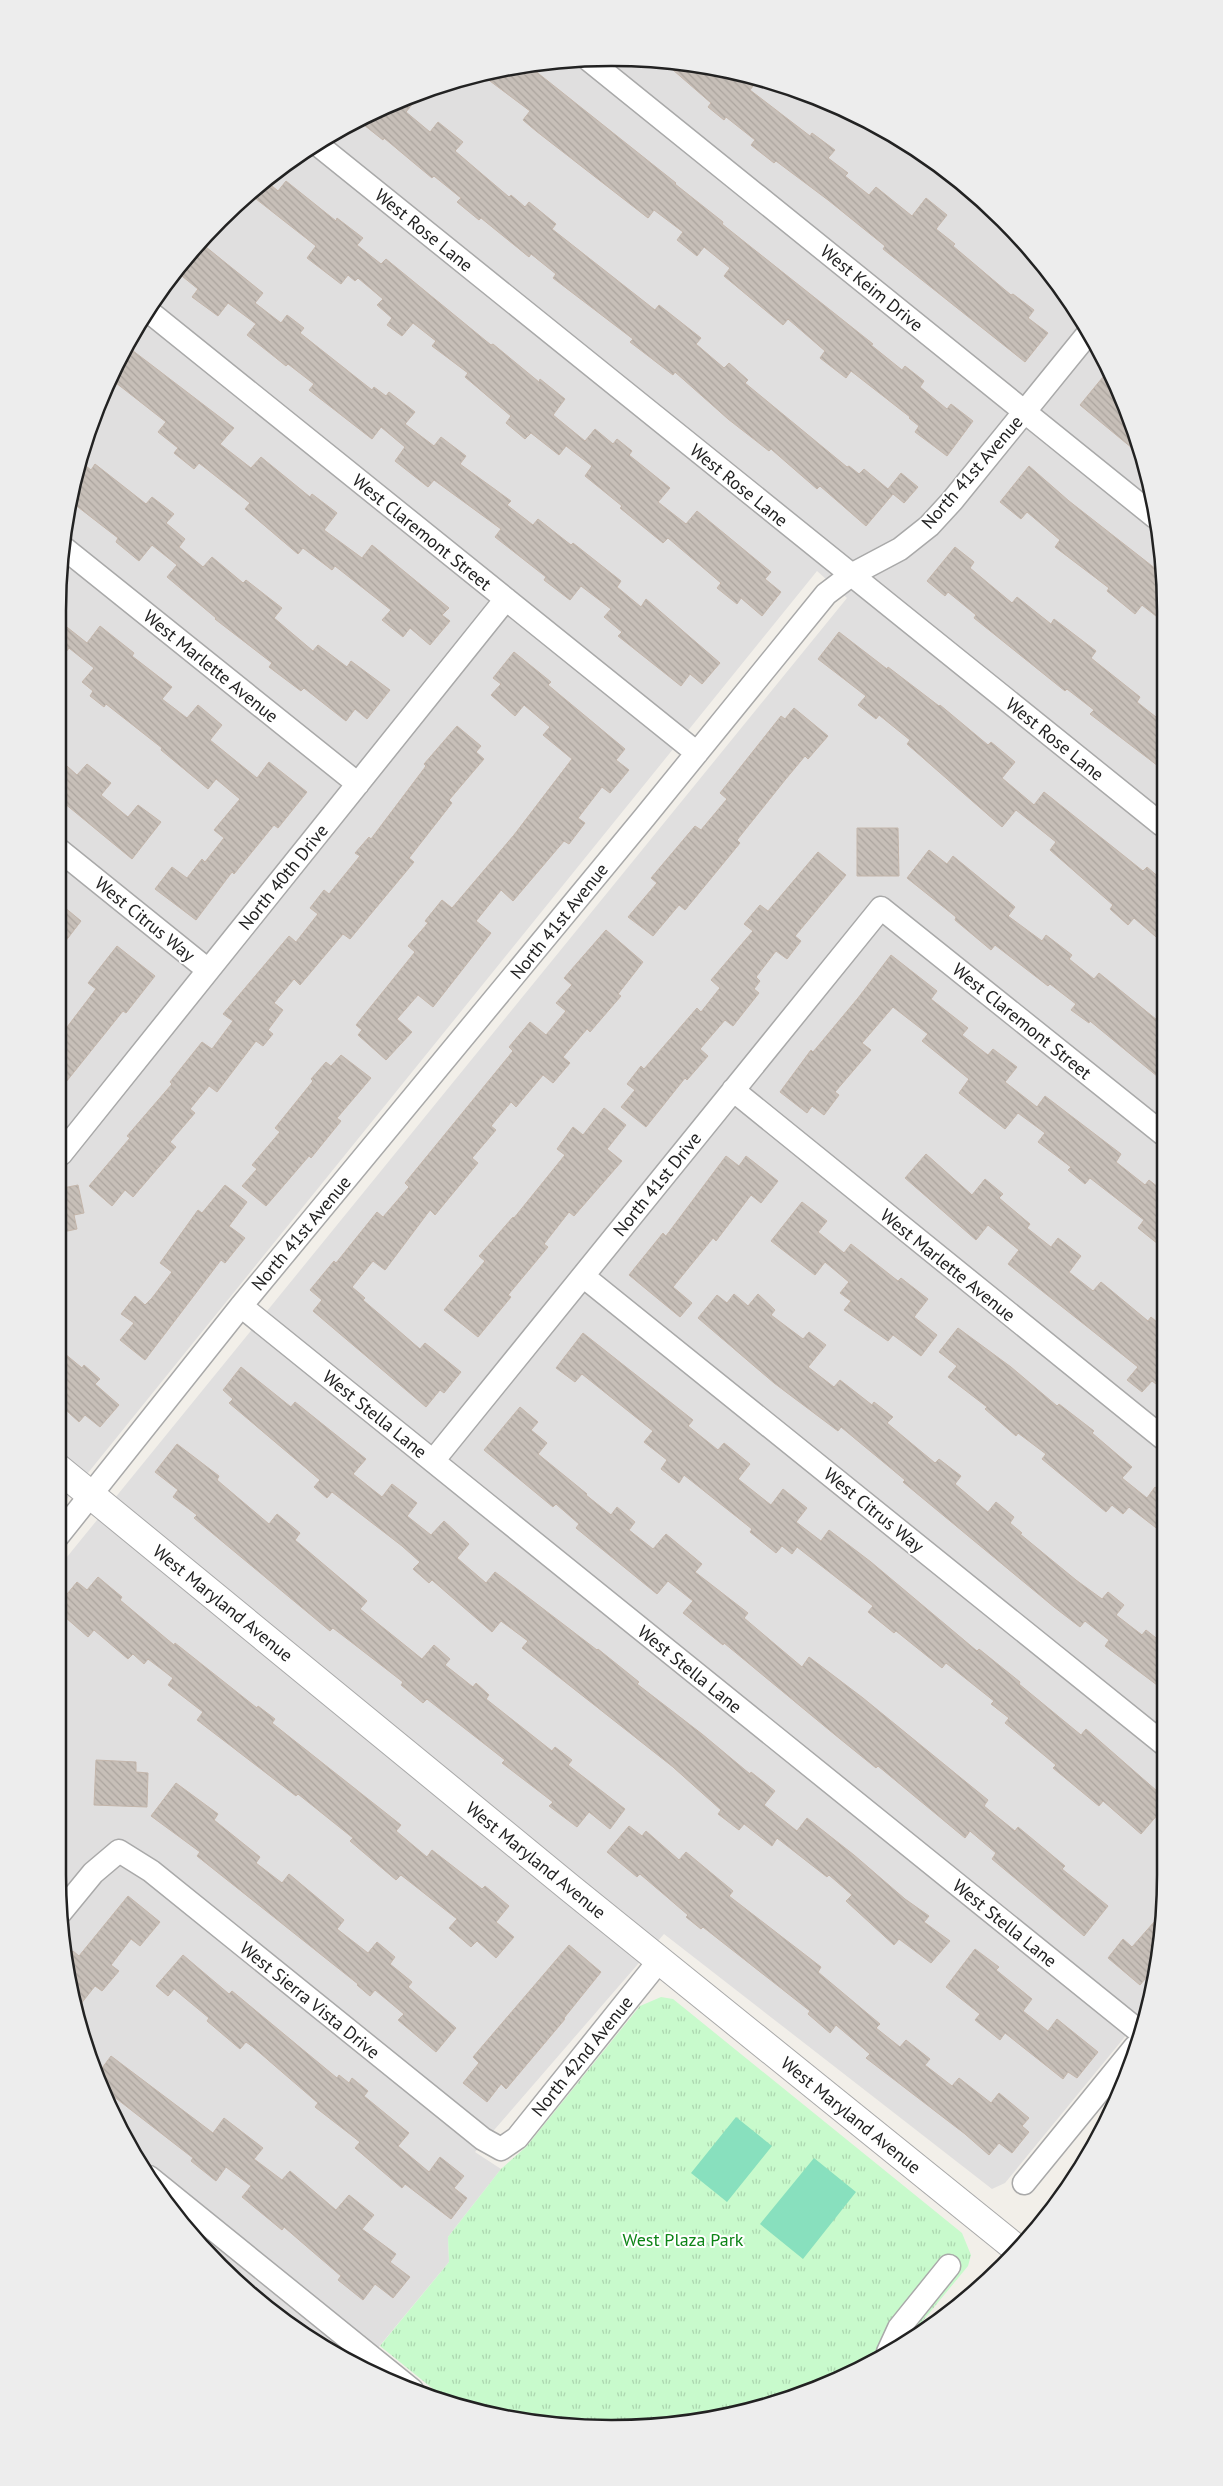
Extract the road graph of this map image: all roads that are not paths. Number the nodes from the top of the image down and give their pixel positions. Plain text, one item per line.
1 (597, 66) edge
2 (323, 149) edge
3 (154, 316) edge
4 (1084, 339) edge
5 (1024, 412) junction
6 (1147, 511) edge
7 (70, 553) edge
8 (851, 575) junction
9 (506, 599) junction
10 (697, 753) junction
11 (358, 784) junction
12 (1157, 821) edge
13 (66, 855) edge
14 (881, 908) joint
15 (208, 970) junction
16 (733, 1090) junction
17 (1157, 1129) edge
18 (66, 1144) edge
19 (583, 1276) junction
20 (241, 1306) junction
21 (1157, 1433) edge
22 (433, 1461) junction
23 (66, 1474) edge
24 (90, 1494) junction
25 (66, 1526) edge
26 (1157, 1739) edge
27 (67, 1905) edge
28 (659, 1960) junction
29 (1135, 2028) edge
30 (1124, 2061) edge
31 (501, 2149) joint
32 (1024, 2183) dead end
33 (172, 2196) edge
34 (1011, 2244) edge
35 (949, 2266) dead end
36 (893, 2341) edge
37 (391, 2373) edge

1 - 5 street, West Keim Drive
2 - 8 street, West Rose Lane
3 - 9 street, West Claremont Street
4 - 5 street, North 41st Avenue
5 - 6 street, West Keim Drive
5 - 8 street, North 41st Avenue
7 - 11 street, West Marlette Avenue
8 - 10 street, North 41st Avenue
8 - 12 street, West Rose Lane
9 - 10 street, West Claremont Street
9 - 11 street, North 40th Drive
10 - 20 street, North 41st Avenue
11 - 15 street, North 40th Drive
13 - 15 street, West Citrus Way
14 - 16 street, North 41st Drive
14 - 17 street, West Claremont Street
15 - 18 street, North 40th Drive
16 - 19 street, North 41st Drive
16 - 21 street, West Marlette Avenue
19 - 22 street, North 41st Drive
19 - 26 street, West Citrus Way
20 - 22 street, West Stella Lane
20 - 24 street, North 41st Avenue
22 - 29 street, West Stella Lane
23 - 24 street, West Maryland Avenue
24 - 25 street, North 41st Avenue
24 - 28 street, West Maryland Avenue
27 - 31 street, West Sierra Vista Drive
28 - 31 street, North 42nd Avenue
28 - 34 street, West Maryland Avenue
30 - 32 street
33 - 37 street
35 - 36 street

